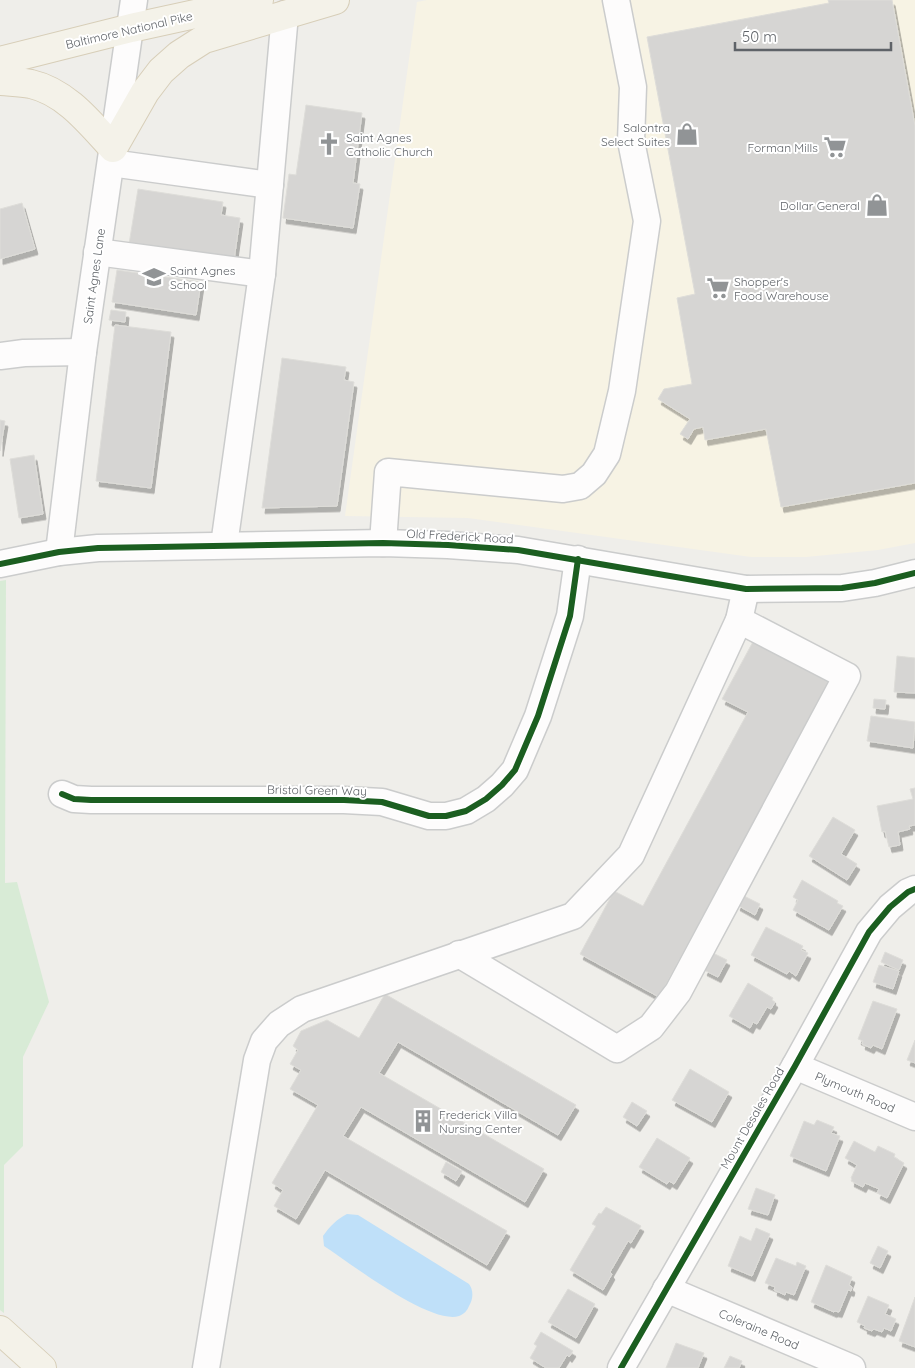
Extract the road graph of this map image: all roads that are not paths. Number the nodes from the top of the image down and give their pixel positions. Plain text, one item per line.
1 (134, 0) edge
2 (259, 0) edge
3 (335, 0) edge
4 (616, 0) edge
5 (285, 14) junction
6 (131, 28) junction
7 (0, 61) edge
8 (0, 81) edge
9 (112, 155) junction
10 (270, 185) junction
11 (97, 252) junction
12 (262, 274) junction
13 (83, 352) junction
14 (0, 356) edge
15 (384, 543) junction
16 (224, 545) junction
17 (59, 552) junction
18 (578, 559) junction
19 (0, 564) edge
20 (915, 573) edge
21 (746, 589) junction
22 (739, 620) junction
23 (62, 794) dead end
24 (915, 889) edge
25 (459, 954) junction
26 (795, 1066) junction
27 (915, 1117) edge
28 (666, 1289) junction
29 (0, 1330) edge
30 (42, 1368) edge
31 (206, 1368) edge
32 (620, 1368) edge
33 (852, 1368) edge

1 - 6 street, Saint Agnes Lane
2 - 6 main road, Baltimore National Pike
3 - 5 main road
4 - 15 street
5 - 9 main road
5 - 10 street
6 - 7 main road, Baltimore National Pike
6 - 9 street, Saint Agnes Lane
8 - 9 main road
9 - 10 street
9 - 11 street, Saint Agnes Lane
10 - 12 street
11 - 12 street
11 - 13 street, Saint Agnes Lane
12 - 16 street
13 - 14 street
13 - 17 street, Saint Agnes Lane
15 - 16 street, Old Frederick Road
15 - 18 street, Old Frederick Road
16 - 17 street, Old Frederick Road
17 - 19 street, Old Frederick Road
18 - 21 street, Old Frederick Road
18 - 23 street, Bristol Green Way
20 - 21 street, Old Frederick Road
21 - 22 street
22 - 25 street
22 - 25 street
24 - 26 street, Mount Desales Road
25 - 31 street
26 - 27 street, Plymouth Road
26 - 28 street, Mount Desales Road
28 - 32 street, Mount Desales Road
28 - 33 street, Coleraine Road
29 - 30 main road

